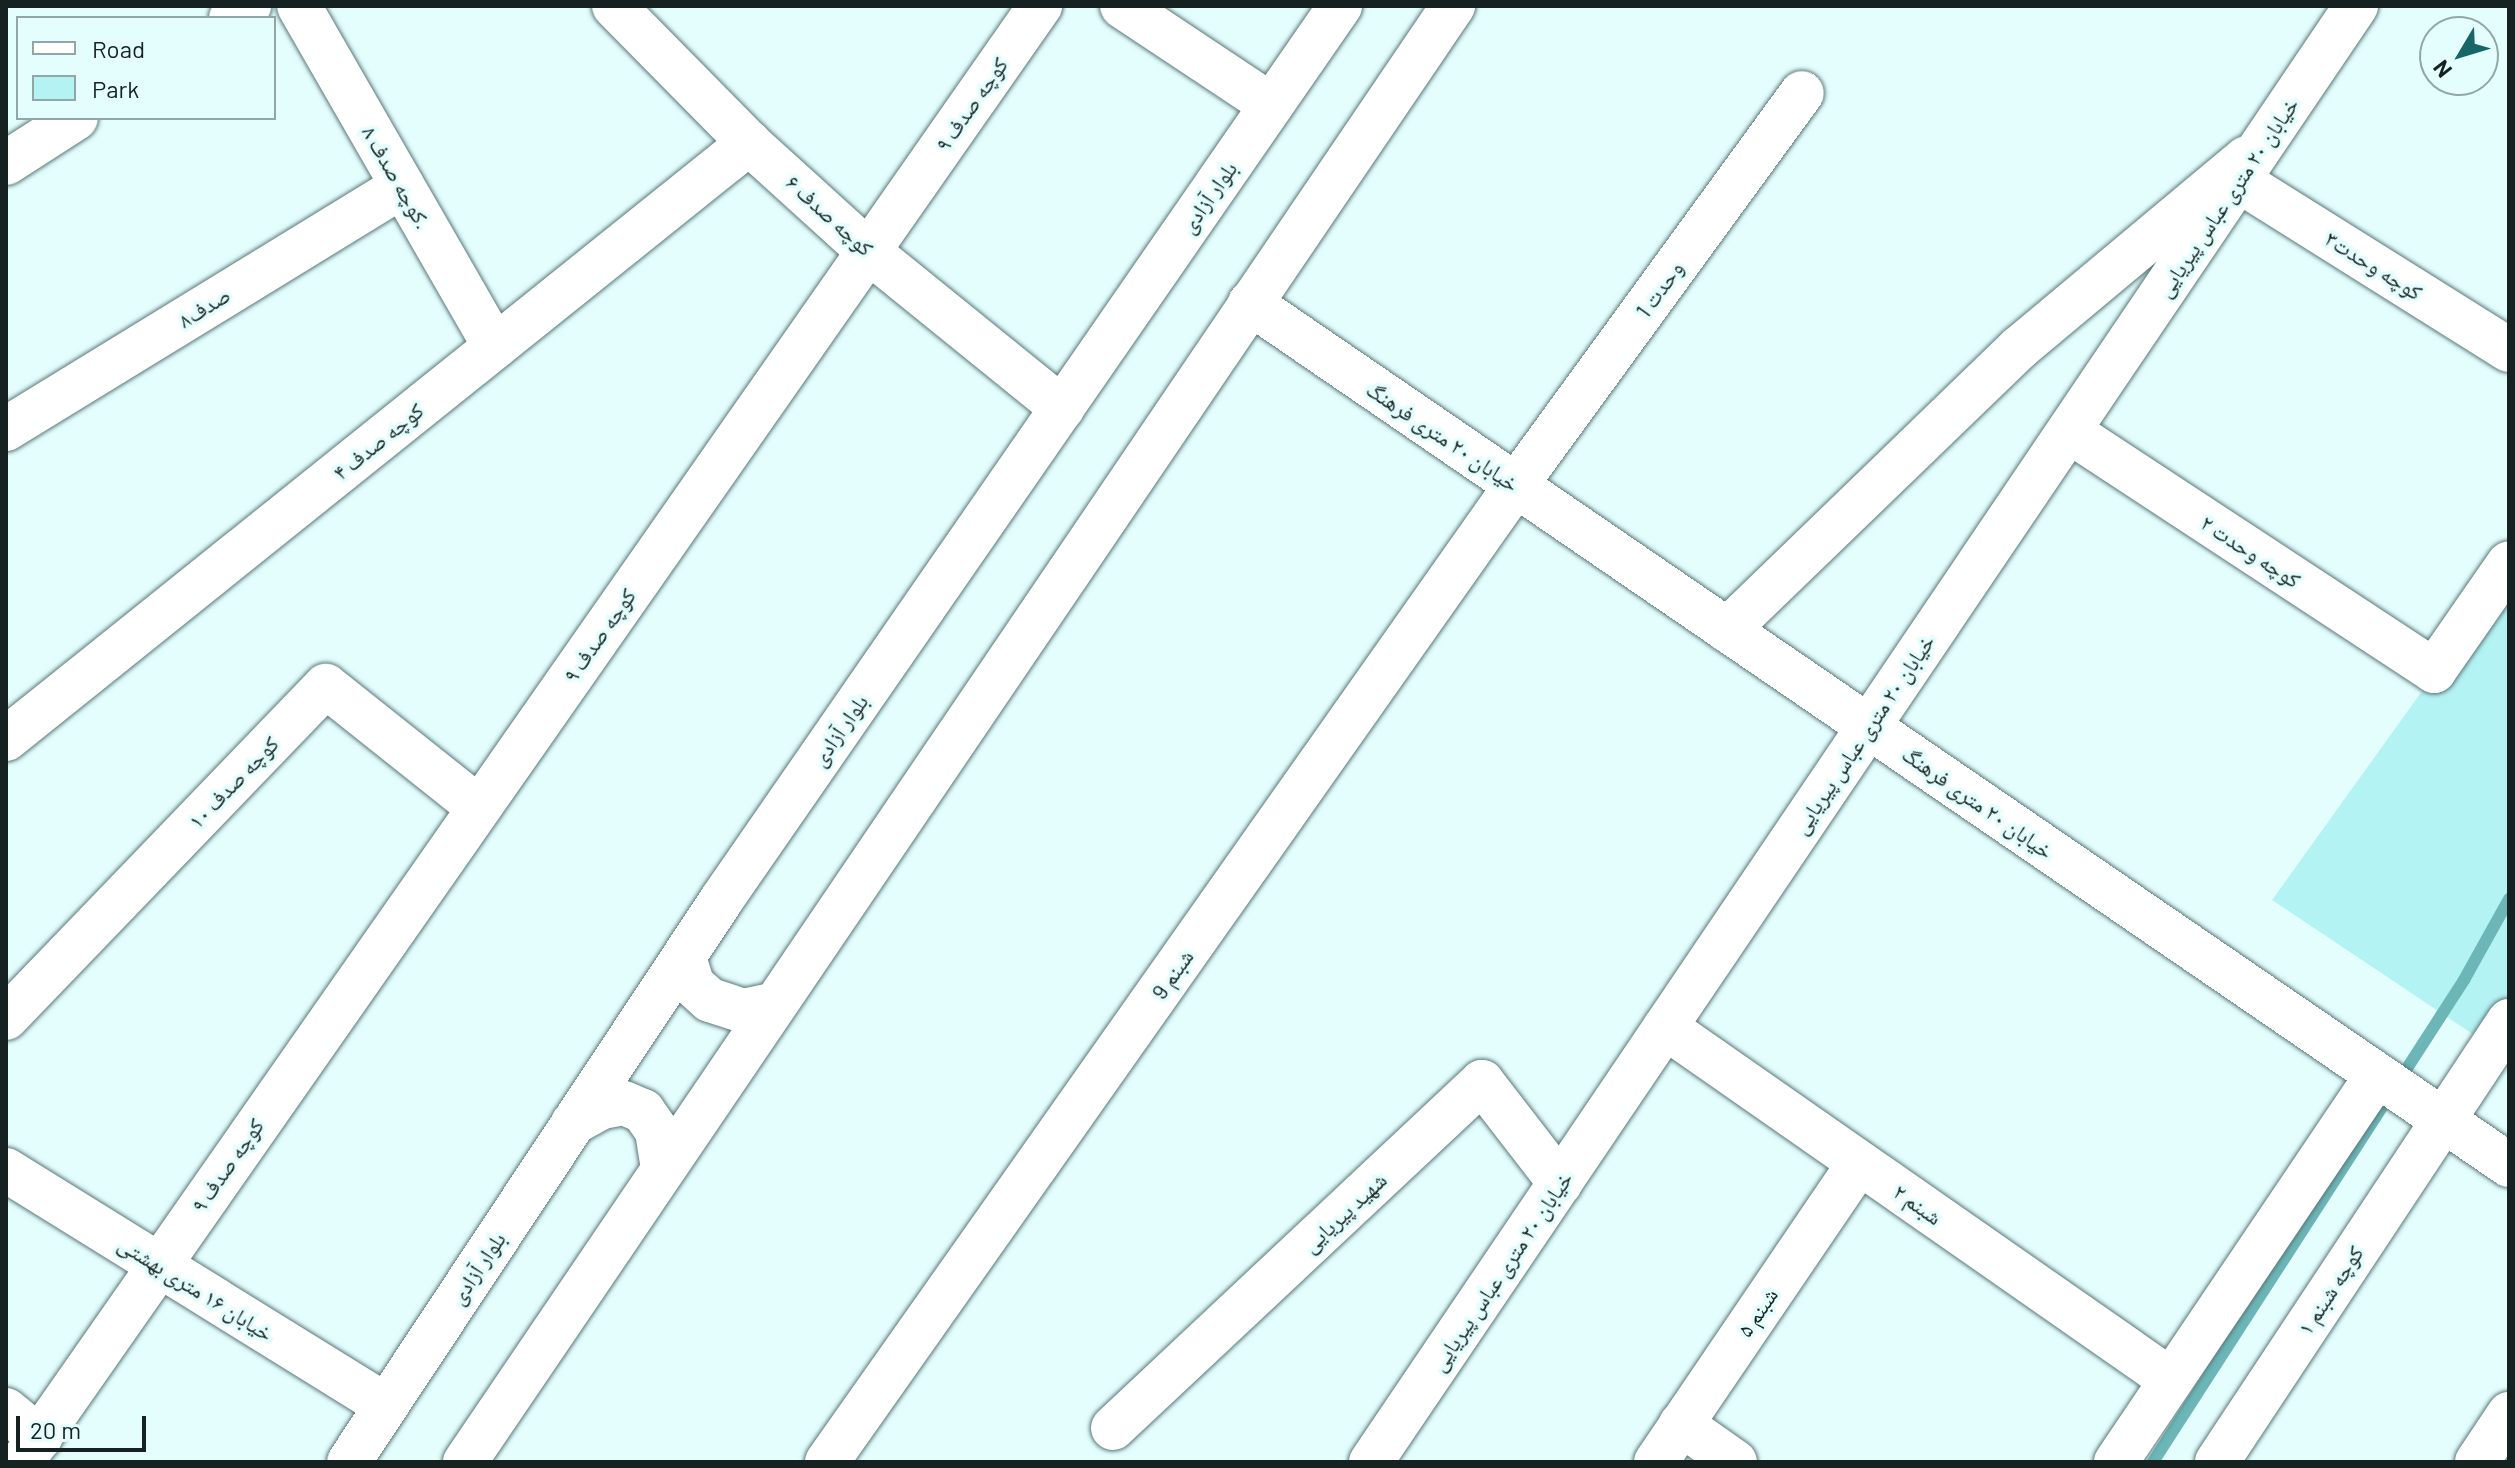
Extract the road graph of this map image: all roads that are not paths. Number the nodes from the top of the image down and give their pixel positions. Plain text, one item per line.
1 (299, 6) edge
2 (614, 6) edge
3 (1040, 6) edge
4 (1122, 6) edge
5 (1340, 6) edge
6 (1453, 6) edge
7 (2356, 6) edge
8 (1802, 93) dead end
9 (1271, 105) junction
10 (73, 120) edge
11 (749, 143) junction
12 (6, 163) edge
13 (2250, 163) junction
14 (402, 186) junction
15 (868, 251) junction
16 (1250, 303) junction
17 (495, 347) junction
18 (2509, 350) edge
19 (1062, 408) junction
20 (6, 429) edge
21 (2069, 431) junction
22 (1516, 485) junction
23 (2509, 563) edge
24 (1727, 630) junction
25 (1868, 727) junction
26 (6, 739) edge
27 (478, 807) junction
28 (684, 957) junction
29 (771, 1005) junction
30 (6, 1018) edge
31 (2509, 1021) edge
32 (1665, 1027) junction
33 (2376, 1076) junction
34 (2441, 1118) junction
35 (573, 1123) junction
36 (1859, 1163) junction
37 (2509, 1165) edge
38 (663, 1167) junction
39 (6, 1170) edge
40 (1560, 1183) junction
41 (158, 1264) junction
42 (2171, 1380) junction
43 (386, 1406) junction
44 (6, 1410) edge
45 (1681, 1424) junction
46 (1113, 1428) dead end
47 (31, 1450) edge
48 (349, 1462) edge
49 (465, 1462) edge
50 (827, 1462) edge
51 (1371, 1462) edge
52 (1656, 1462) edge
53 (1735, 1462) edge
54 (2116, 1462) edge
55 (2217, 1462) edge

1 - 14 street, کوچه صدف ۸.
2 - 11 street, کوچه صدف ۶
3 - 15 street, کوچه صدف ۹
4 - 9 street
5 - 9 street, بلوار آزادی
6 - 16 street
7 - 13 street, خیابان ۲۰ متری عباس پیریایی
8 - 22 street, وحدت 1
9 - 19 street, بلوار آزادی
10 - 12 street
11 - 15 street, کوچه صدف ۶
11 - 17 street, کوچه صدف ۴
13 - 18 street, کوچه وحدت۳
13 - 21 street, خیابان ۲۰ متری عباس پیریایی
13 - 24 street
14 - 17 street, کوچه صدف ۸.
14 - 20 street, صدف۸
15 - 19 street, کوچه صدف ۶
15 - 27 street, کوچه صدف ۹
16 - 22 street, خیابان ۲۰ متری فرهنگ
16 - 29 street
17 - 26 street, کوچه صدف ۴
19 - 28 street, بلوار آزادی
21 - 23 street, کوچه وحدت ۲
21 - 25 street, خیابان ۲۰ متری عباس پیریایی
22 - 24 street, خیابان ۲۰ متری فرهنگ
22 - 50 street, شبنم 9
24 - 25 street, خیابان ۲۰ متری فرهنگ
25 - 32 street, خیابان ۲۰ متری عباس پیریایی
25 - 33 street, خیابان ۲۰ متری فرهنگ
27 - 30 street, کوچه صدف ۱۰
27 - 41 street, کوچه صدف ۹
28 - 29 street
28 - 35 street, بلوار آزادی
29 - 38 street
31 - 34 street, کوچه شبنم ۱
32 - 36 street, شبنم ۲
32 - 40 street, خیابان ۲۰ متری عباس پیریایی
33 - 34 street, خیابان ۲۰ متری فرهنگ
33 - 42 street
34 - 37 street, خیابان ۲۰ متری فرهنگ
34 - 55 street, کوچه شبنم ۱
35 - 38 street
35 - 43 street, بلوار آزادی
36 - 42 street, شبنم ۲
36 - 45 street, شبنم ۵
38 - 49 street
39 - 41 street, خیابان ۱۶ متری بهشتی
40 - 46 street, شهید پیریایی
40 - 51 street, خیابان ۲۰ متری عباس پیریایی
41 - 43 street, خیابان ۱۶ متری بهشتی
41 - 47 street, کوچه صدف ۹
42 - 54 street
43 - 48 street, بلوار آزادی
44 - 47 street
45 - 52 street, شبنم ۵
45 - 53 street

